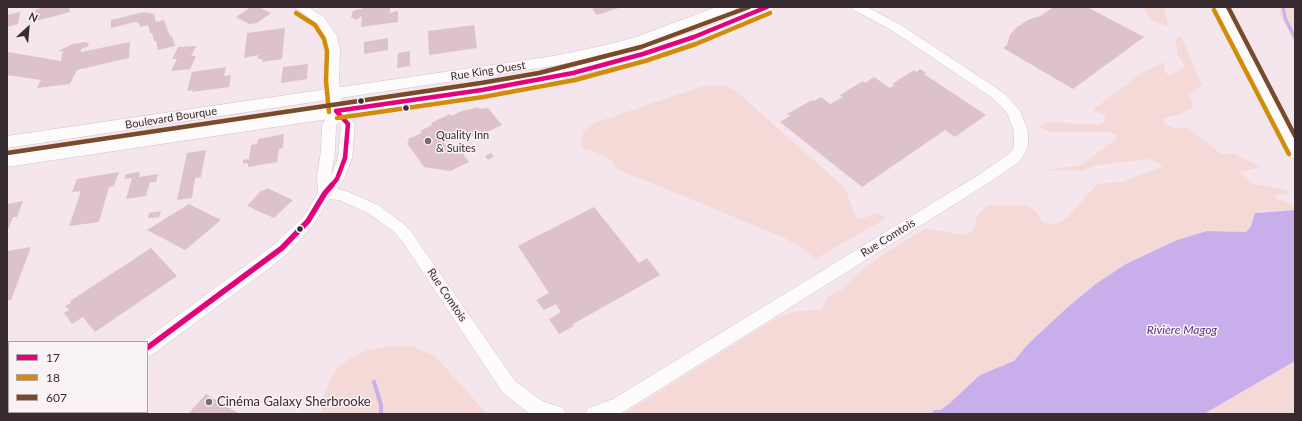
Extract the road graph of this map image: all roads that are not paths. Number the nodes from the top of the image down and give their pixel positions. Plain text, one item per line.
1 (730, 7) edge
2 (767, 7) edge
3 (858, 7) edge
4 (873, 7) edge
5 (1220, 7) edge
6 (1234, 7) edge
7 (304, 8) edge
8 (897, 28) junction
9 (334, 93) junction
10 (336, 111) junction
11 (1295, 122) edge
12 (7, 142) edge
13 (1293, 147) edge
14 (7, 160) edge
15 (325, 193) junction
16 (148, 347) edge
17 (557, 414) edge
18 (594, 414) edge

1 - 9 main road, Rue King Ouest
2 - 10 main road, Rue King Ouest
3 - 8 street, Rue Comtois
4 - 8 street, Rue Comtois
5 - 13 highway
6 - 11 highway
7 - 9 street
8 - 18 street, Rue Comtois
9 - 10 street
9 - 12 main road, Boulevard Bourque
10 - 14 main road, Boulevard Bourque
10 - 15 street
15 - 16 street
15 - 17 street, Rue Comtois

